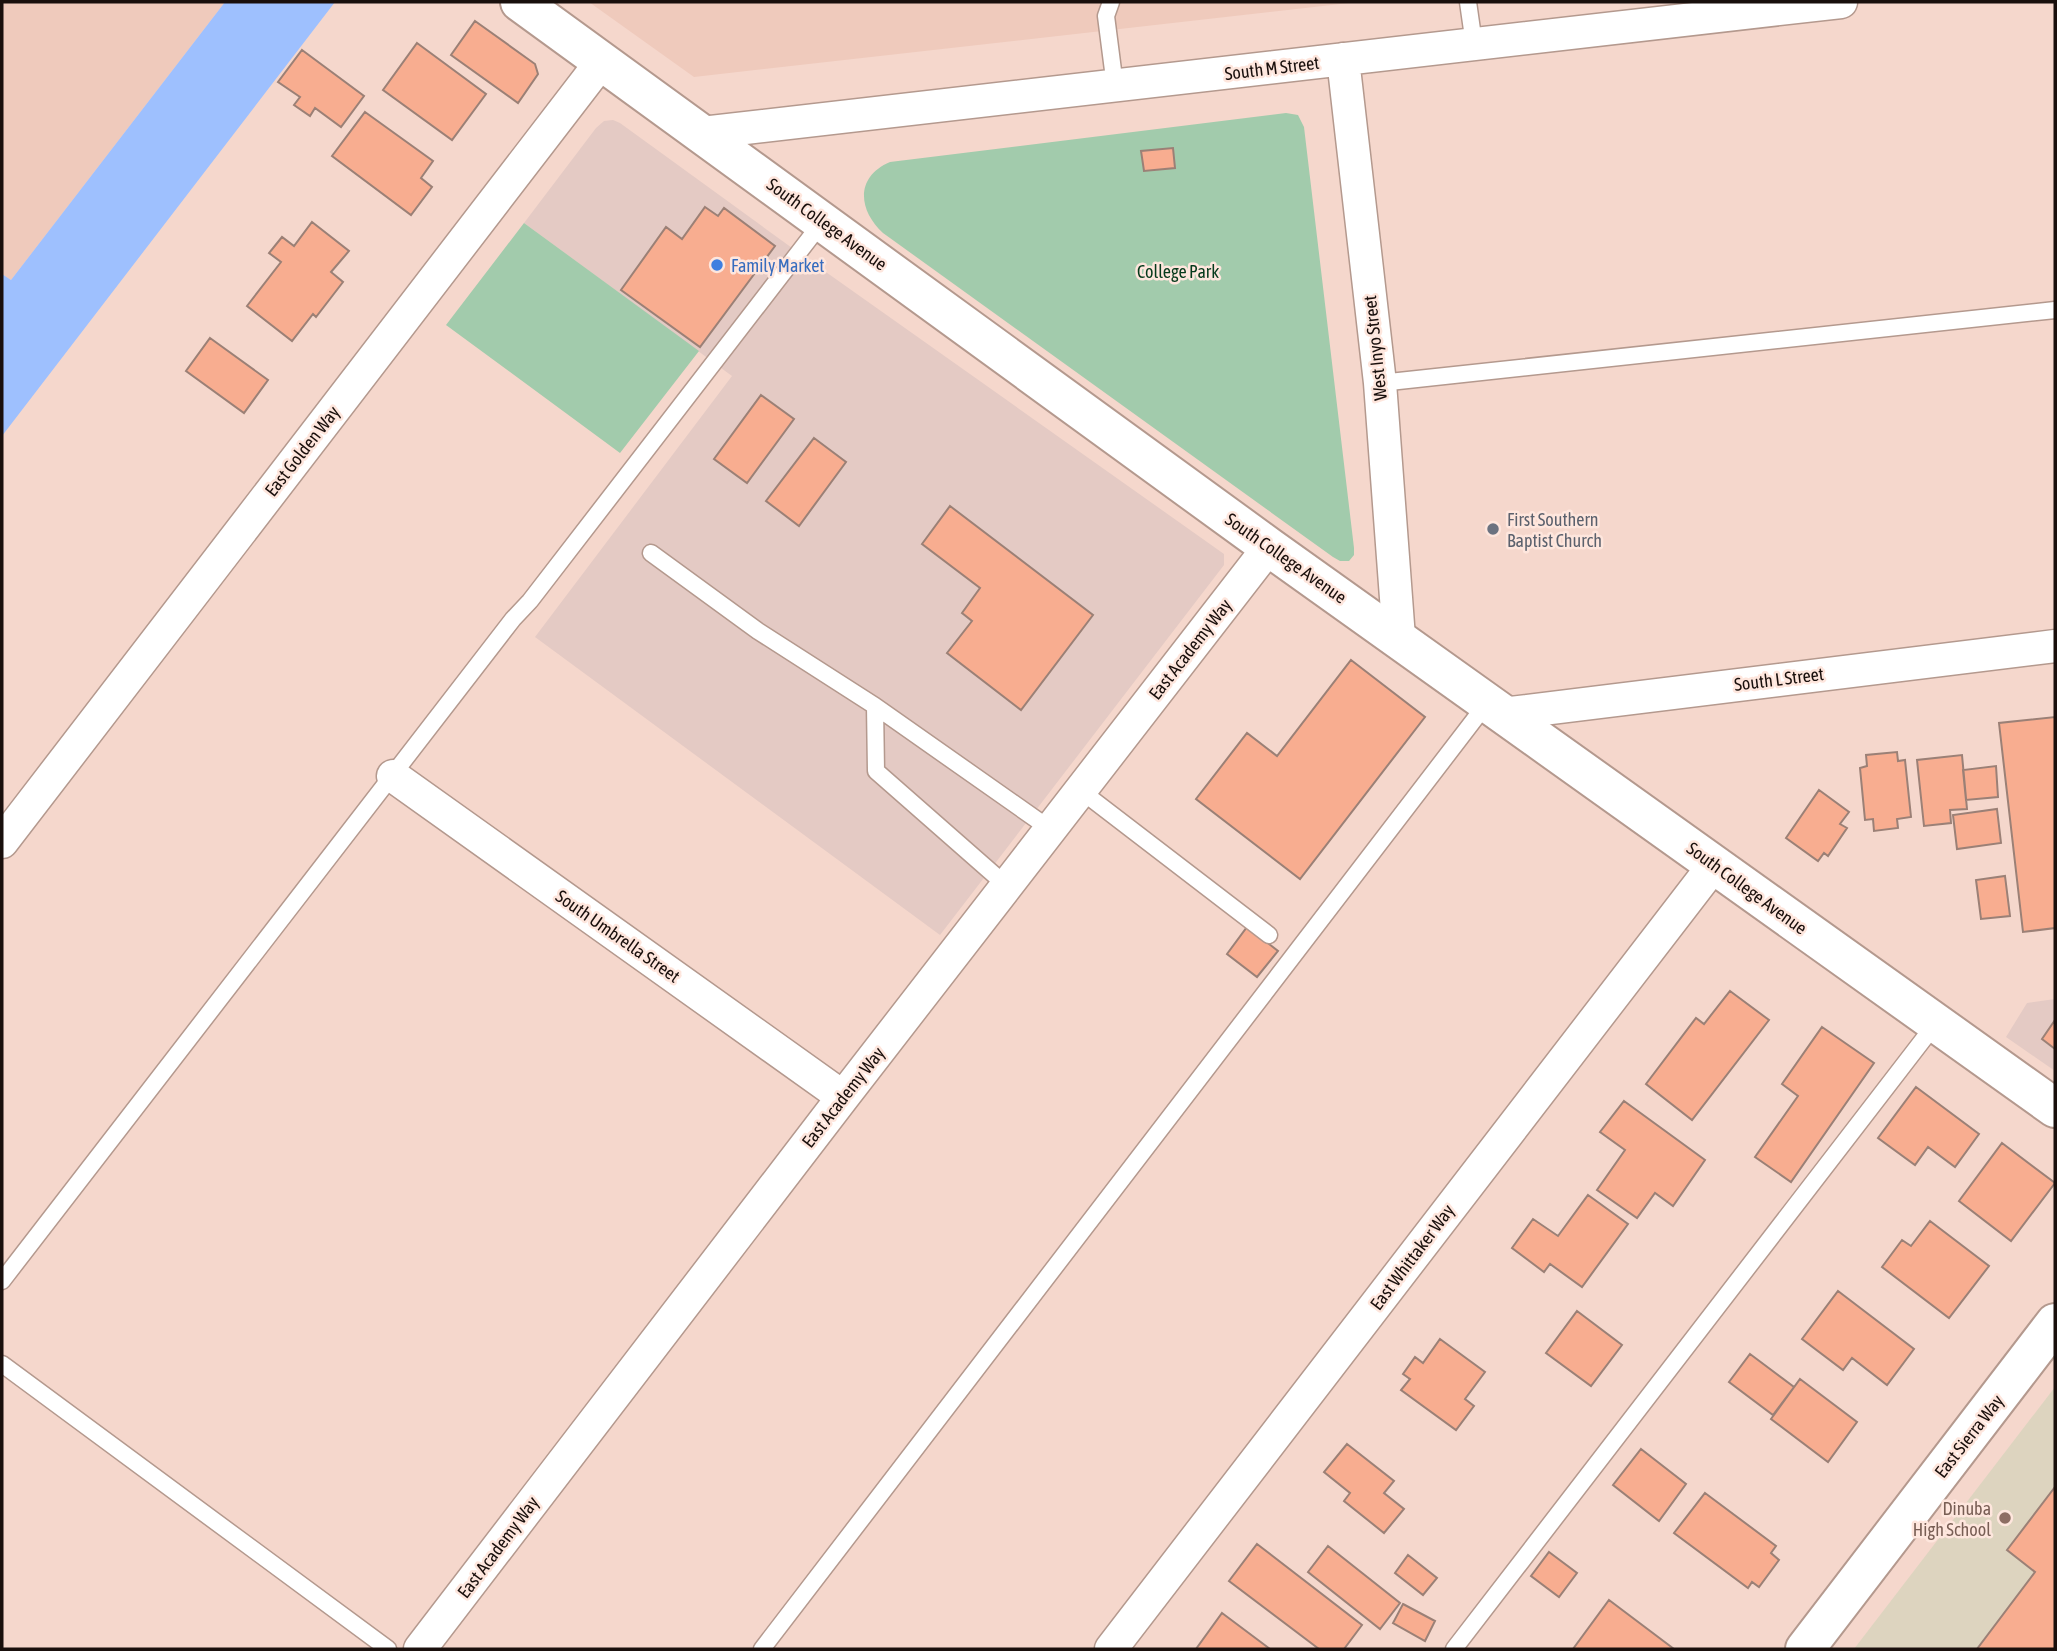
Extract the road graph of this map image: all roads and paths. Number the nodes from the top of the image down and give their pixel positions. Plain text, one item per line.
1 (520, 2) edge
2 (1111, 2) edge
3 (1468, 2) edge
4 (1841, 2) edge
5 (1474, 44) junction
6 (1343, 60) junction
7 (602, 61) junction
8 (1115, 86) junction
9 (702, 133) junction
10 (823, 221) junction
11 (2055, 310) edge
12 (1380, 383) junction
13 (1269, 547) junction
14 (651, 553) dead end
15 (1399, 638) junction
16 (2055, 646) edge
17 (875, 706) junction
18 (1495, 708) junction
19 (393, 776) junction
20 (1080, 790) junction
21 (1050, 829) junction
22 (2, 842) edge
23 (1714, 865) junction
24 (1007, 886) junction
25 (1269, 935) dead end
26 (1936, 1023) junction
27 (843, 1097) junction
28 (2055, 1108) edge
29 (2, 1281) edge
30 (2052, 1331) edge
31 (2, 1364) edge
32 (388, 1649) edge
33 (420, 1649) edge
34 (762, 1649) edge
35 (1111, 1649) edge
36 (1454, 1649) edge
37 (1805, 1649) edge

1 - 7 street, South College Avenue
2 - 8 lane
3 - 5 lane
4 - 5 street, South M Street
5 - 6 street, South M Street
6 - 8 street, South M Street
6 - 12 street, West Inyo Street
7 - 9 street, South College Avenue
7 - 22 street, East Golden Way
8 - 9 street, South M Street
9 - 10 street, South College Avenue
10 - 13 street, South College Avenue
10 - 19 lane
11 - 12 lane
12 - 15 street, West Inyo Street
13 - 15 street, South College Avenue
13 - 20 street, East Academy Way
14 - 17 lane
15 - 18 street, South College Avenue
16 - 18 street, South L Street
17 - 21 lane
17 - 24 lane
18 - 23 street, South College Avenue
18 - 34 lane
19 - 27 street, South Umbrella Street
19 - 29 lane
20 - 21 street, East Academy Way
20 - 25 lane
21 - 24 street, East Academy Way
23 - 26 street, South College Avenue
23 - 35 street, East Whittaker Way
24 - 27 street, East Academy Way
26 - 28 street, South College Avenue
26 - 36 lane
27 - 33 street, East Academy Way
30 - 37 street, East Sierra Way
31 - 32 lane

